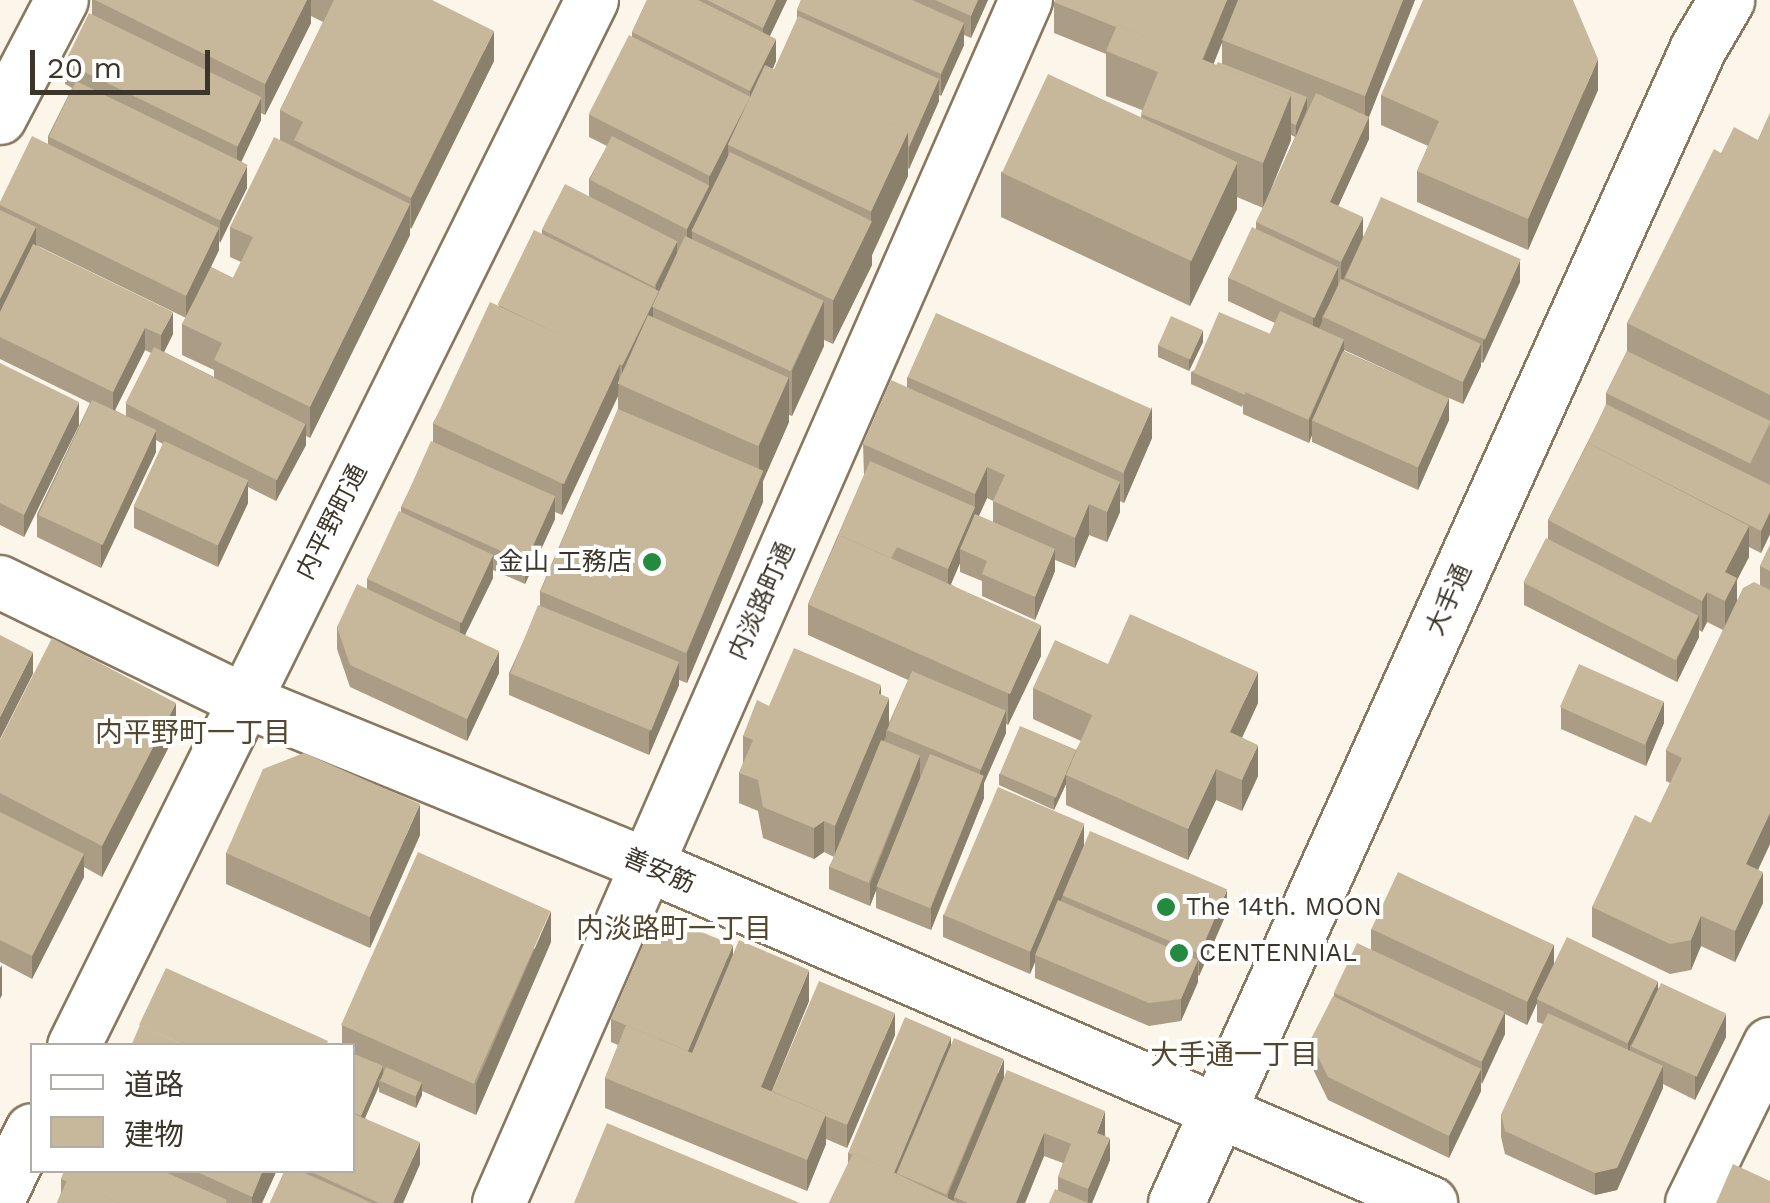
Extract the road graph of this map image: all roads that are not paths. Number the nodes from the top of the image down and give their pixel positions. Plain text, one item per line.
1 (62, 0) edge
2 (592, 0) edge
3 (1026, 0) edge
4 (1726, 0) edge
5 (0, 118) edge
6 (0, 582) edge
7 (244, 700) junction
8 (646, 865) junction
9 (75, 1043) edge
10 (1770, 1044) edge
11 (1218, 1112) junction
12 (499, 1203) edge
13 (1176, 1203) edge
14 (1431, 1203) edge
15 (1692, 1203) edge

1 - 5 street
2 - 7 street, 内平野町通
3 - 8 street, 内淡路町通
4 - 11 street, 大手通
6 - 7 street, 善安筋
7 - 8 street, 善安筋
7 - 9 street, 内平野町通
8 - 11 street, 善安筋
8 - 12 street, 内淡路町通
10 - 15 street
11 - 13 street, 大手通
11 - 14 street, 善安筋

